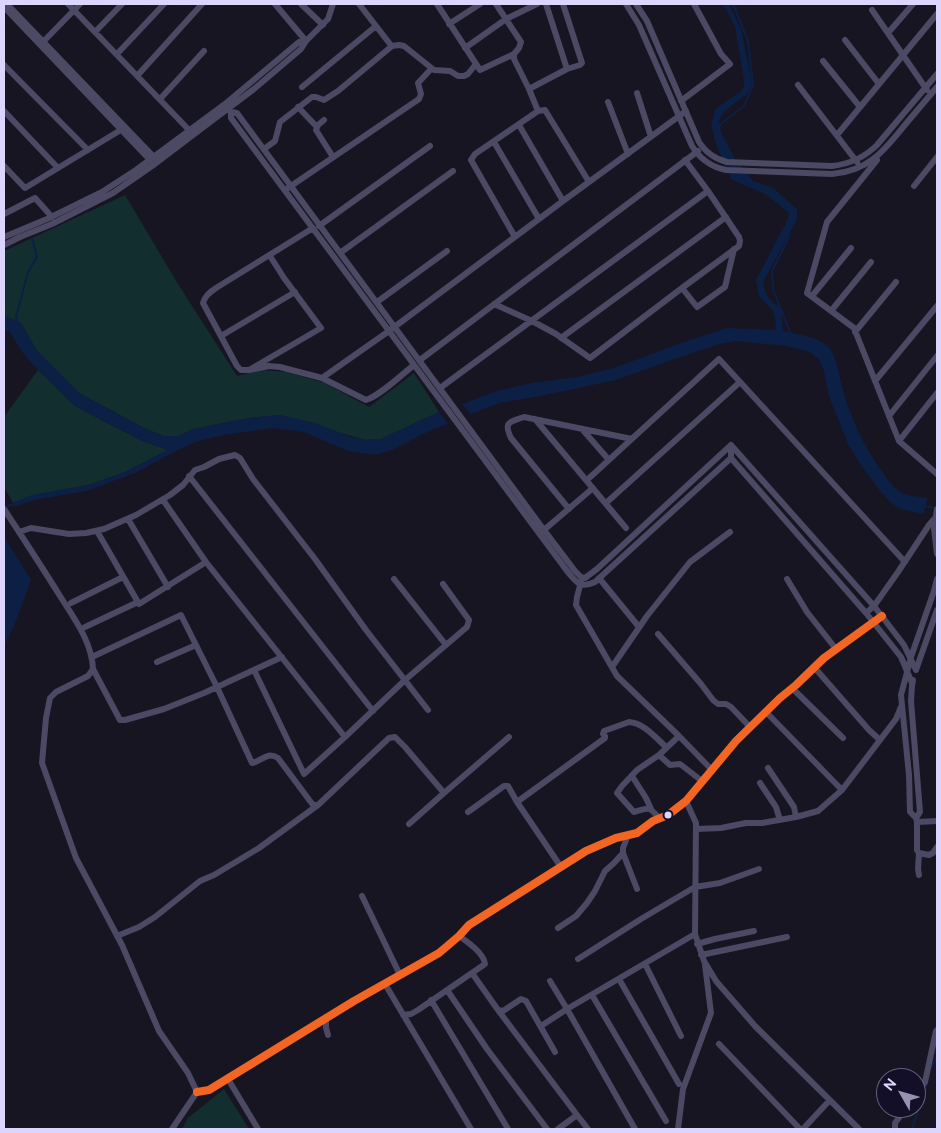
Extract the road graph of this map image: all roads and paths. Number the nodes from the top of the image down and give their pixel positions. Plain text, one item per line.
1 (7, 4) edge
2 (68, 4) edge
3 (80, 4) edge
4 (122, 4) edge
5 (164, 4) edge
6 (202, 4) edge
7 (275, 4) edge
8 (301, 4) edge
9 (333, 4) edge
10 (360, 4) edge
11 (437, 4) edge
12 (480, 4) edge
13 (496, 4) edge
14 (537, 4) edge
15 (546, 4) edge
16 (563, 4) edge
17 (626, 4) edge
18 (636, 4) edge
19 (694, 4) edge
20 (913, 4) edge
21 (4, 8) edge
22 (74, 10) junction
23 (872, 10) dead end
24 (937, 14) edge
25 (506, 19) junction
26 (323, 24) junction
27 (450, 24) junction
28 (376, 26) junction
29 (95, 32) junction
30 (888, 33) junction
31 (845, 40) dead end
32 (306, 41) junction
33 (42, 43) junction
34 (392, 46) junction
35 (465, 48) junction
36 (204, 52) dead end
37 (117, 54) junction
38 (514, 54) junction
39 (903, 55) junction
40 (823, 61) dead end
41 (4, 64) edge
42 (476, 64) junction
43 (431, 69) junction
44 (567, 69) junction
45 (937, 74) edge
46 (137, 76) junction
47 (879, 84) junction
48 (798, 86) dead end
49 (302, 87) dead end
50 (937, 87) edge
51 (926, 88) junction
52 (529, 89) junction
53 (637, 93) dead end
54 (931, 95) junction
55 (160, 99) junction
56 (681, 101) junction
57 (608, 102) dead end
58 (298, 107) junction
59 (860, 107) junction
60 (228, 108) junction
61 (4, 111) edge
62 (538, 111) junction
63 (686, 111) junction
64 (679, 116) junction
65 (324, 120) dead end
66 (519, 125) junction
67 (317, 127) junction
68 (123, 128) junction
69 (189, 130) junction
70 (837, 135) junction
71 (651, 137) junction
72 (494, 142) junction
73 (430, 146) dead end
74 (888, 146) junction
75 (703, 147) junction
76 (264, 149) junction
77 (88, 150) junction
78 (696, 152) junction
79 (628, 154) junction
80 (333, 157) junction
81 (937, 157) edge
82 (152, 158) junction
83 (686, 160) junction
84 (856, 160) junction
85 (4, 166) edge
86 (861, 167) junction
87 (58, 168) junction
88 (453, 170) dead end
89 (589, 182) junction
90 (914, 186) dead end
91 (288, 188) junction
92 (708, 190) junction
93 (562, 201) junction
94 (4, 214) edge
95 (52, 217) junction
96 (726, 217) junction
97 (539, 219) junction
98 (316, 227) junction
99 (515, 237) junction
100 (4, 238) edge
101 (4, 245) edge
102 (851, 248) dead end
103 (734, 249) junction
104 (446, 251) dead end
105 (340, 253) junction
106 (270, 256) junction
107 (871, 262) dead end
108 (896, 282) dead end
109 (682, 288) junction
110 (295, 292) junction
111 (812, 296) junction
112 (376, 302) junction
113 (494, 304) junction
114 (937, 306) edge
115 (831, 311) junction
116 (532, 321) junction
117 (392, 329) junction
118 (855, 332) junction
119 (221, 336) junction
120 (561, 338) junction
121 (937, 356) edge
122 (417, 363) junction
123 (249, 370) junction
124 (322, 378) junction
125 (875, 381) junction
126 (740, 382) junction
127 (440, 388) junction
128 (937, 393) edge
129 (889, 416) junction
130 (535, 419) junction
131 (582, 428) junction
132 (632, 439) junction
133 (899, 441) junction
134 (731, 446) junction
135 (730, 458) junction
136 (610, 460) junction
137 (937, 474) edge
138 (189, 476) junction
139 (587, 480) junction
140 (593, 488) junction
141 (163, 500) junction
142 (606, 504) junction
143 (4, 509) edge
144 (569, 509) junction
145 (937, 509) edge
146 (936, 518) edge
147 (128, 519) junction
148 (626, 528) dead end
149 (544, 530) junction
150 (97, 531) junction
151 (19, 532) junction
152 (730, 532) dead end
153 (937, 554) edge
154 (206, 562) junction
155 (905, 562) junction
156 (124, 577) junction
157 (600, 578) junction
158 (394, 579) dead end
159 (787, 579) dead end
160 (937, 579) edge
161 (582, 581) junction
162 (443, 584) dead end
163 (168, 587) junction
164 (138, 602) junction
165 (71, 603) dead end
166 (874, 606) junction
167 (937, 610) edge
168 (866, 613) junction
169 (882, 616) junction
170 (873, 622) junction
171 (85, 627) dead end
172 (639, 628) junction
173 (658, 634) dead end
174 (196, 645) junction
175 (446, 645) junction
176 (836, 649) junction
177 (92, 657) junction
178 (282, 657) junction
179 (911, 657) junction
180 (158, 662) dead end
181 (612, 667) junction
182 (814, 667) junction
183 (93, 669) junction
184 (907, 669) junction
185 (254, 670) junction
186 (916, 670) junction
187 (405, 680) junction
188 (912, 683) junction
189 (217, 687) junction
190 (792, 688) junction
191 (902, 705) junction
192 (428, 710) dead end
193 (373, 712) junction
194 (766, 712) junction
195 (750, 727) junction
196 (679, 736) junction
197 (345, 737) junction
198 (510, 737) dead end
199 (843, 738) dead end
200 (880, 740) junction
201 (666, 747) junction
202 (659, 755) junction
203 (768, 768) dead end
204 (712, 770) junction
205 (632, 776) junction
206 (702, 781) junction
207 (760, 782) dead end
208 (842, 790) junction
209 (444, 793) junction
210 (686, 801) junction
211 (517, 802) junction
212 (318, 805) junction
213 (651, 809) junction
214 (468, 812) dead end
215 (796, 817) junction
216 (658, 818) junction
217 (780, 820) junction
218 (917, 820) junction
219 (937, 821) edge
220 (409, 824) dead end
221 (696, 829) junction
222 (628, 835) junction
223 (937, 847) edge
224 (623, 853) junction
225 (919, 853) junction
226 (561, 867) junction
227 (759, 869) dead end
228 (919, 875) dead end
229 (695, 887) junction
230 (637, 889) dead end
231 (362, 896) dead end
232 (558, 928) dead end
233 (754, 931) dead end
234 (695, 934) junction
235 (117, 936) junction
236 (459, 936) junction
237 (787, 937) dead end
238 (697, 944) junction
239 (703, 958) junction
240 (578, 959) dead end
241 (645, 964) junction
242 (472, 974) junction
243 (400, 975) junction
244 (619, 979) junction
245 (550, 982) dead end
246 (385, 984) junction
247 (447, 990) junction
248 (592, 994) junction
249 (431, 1000) junction
250 (567, 1009) junction
251 (498, 1010) junction
252 (403, 1015) junction
253 (326, 1018) junction
254 (540, 1026) junction
255 (937, 1030) edge
256 (328, 1035) dead end
257 (681, 1036) dead end
258 (719, 1044) dead end
259 (555, 1052) dead end
260 (926, 1077) edge
261 (228, 1078) junction
262 (679, 1084) dead end
263 (197, 1092) junction
264 (830, 1101) junction
265 (577, 1115) junction
266 (666, 1121) dead end
267 (172, 1129) edge
268 (258, 1129) edge
269 (471, 1129) edge
270 (508, 1129) edge
271 (547, 1129) edge
272 (558, 1129) edge
273 (588, 1129) edge
274 (635, 1129) edge
275 (678, 1129) edge
276 (801, 1129) edge
277 (859, 1129) edge

1 - 33 street
2 - 22 street
3 - 22 street
4 - 29 street
5 - 37 street
6 - 46 street
7 - 32 street
8 - 26 street
9 - 26 street
10 - 28 street
11 - 27 street
12 - 27 street
13 - 25 street
14 - 25 street
15 - 44 street
16 - 44 street
17 - 64 street
18 - 56 street
19 - 56 street
20 - 30 street
21 - 33 street
22 - 29 street
22 - 33 street
23 - 30 street
24 - 39 street
25 - 35 street
25 - 38 street
26 - 32 street
27 - 35 street
28 - 34 street
28 - 49 street
29 - 37 street
30 - 39 street
31 - 47 street
32 - 60 street
33 - 68 street
34 - 43 street
34 - 58 street
35 - 42 street
36 - 55 street
37 - 46 street
38 - 42 street
38 - 52 street
39 - 47 street
39 - 51 street
40 - 59 street
41 - 77 street
42 - 43 street
43 - 80 street
44 - 52 street
45 - 51 street
46 - 55 street
47 - 59 street
48 - 70 street
50 - 54 street
51 - 54 street
51 - 84 street
52 - 62 street
53 - 71 street
54 - 74 street
55 - 69 street
56 - 63 street
57 - 79 street
58 - 67 street
58 - 76 street
59 - 70 street
60 - 69 street
60 - 76 street
60 - 91 street
60 - 101 street
61 - 87 street
62 - 66 street
62 - 89 street
63 - 64 street
63 - 75 street
64 - 71 street
64 - 78 street
65 - 67 street
66 - 72 street
66 - 93 street
67 - 80 street
68 - 77 street
68 - 82 street
69 - 82 street
70 - 84 street
71 - 79 street
72 - 97 street
72 - 99 street
73 - 98 street
74 - 86 street
74 - 111 street
75 - 78 street
75 - 84 street
76 - 91 street
77 - 87 street
78 - 83 street
78 - 86 street
79 - 89 street
80 - 91 street
81 - 90 street
82 - 95 street
83 - 92 street
83 - 113 street
84 - 86 street
85 - 87 street
88 - 105 street
89 - 93 street
91 - 98 street
92 - 96 street
92 - 116 street
93 - 97 street
94 - 95 street
95 - 100 street
96 - 103 street
96 - 120 street
97 - 99 street
98 - 105 street
98 - 106 street
98 - 117 street
99 - 117 street
102 - 111 street
103 - 109 street
103 - 109 street
104 - 112 street
105 - 112 street
106 - 110 street
106 - 119 street
107 - 115 street
108 - 118 street
109 - 120 street
110 - 119 street
110 - 123 street
111 - 115 street
112 - 117 street
113 - 116 street
113 - 122 street
114 - 125 street
115 - 118 street
116 - 120 street
116 - 127 street
117 - 122 street
117 - 124 street
118 - 125 street
119 - 123 street
121 - 129 street
122 - 124 street
122 - 127 street
122 - 161 street
123 - 124 street
125 - 129 street
126 - 132 street
126 - 142 street
126 - 155 street
127 - 149 street
128 - 133 street
129 - 133 street
130 - 131 street
130 - 139 street
130 - 144 street
131 - 132 street
131 - 136 street
132 - 136 street
133 - 137 street
134 - 135 street
134 - 161 street
134 - 166 street
135 - 157 street
135 - 168 street
136 - 139 street
138 - 141 street
138 - 187 street
138 - 193 street
139 - 140 street
140 - 142 street
140 - 144 street
141 - 147 street
141 - 154 street
142 - 148 street
143 - 151 street
144 - 149 street
145 - 146 street
146 - 153 street
146 - 155 street
147 - 150 street
147 - 163 street
149 - 161 street
150 - 151 street
150 - 156 street
151 - 177 street
152 - 172 street
154 - 163 street
154 - 178 street
155 - 166 street
156 - 164 street
156 - 165 street
157 - 161 street
157 - 172 street
158 - 175 street
159 - 176 street
160 - 179 street
161 - 181 street
162 - 175 street
163 - 164 street
164 - 171 street
166 - 168 street
166 - 169 street
167 - 186 street
168 - 170 street
169 - 170 street
169 - 179 street
170 - 176 street
170 - 184 street
172 - 181 street
173 - 195 street
174 - 177 street
174 - 180 street
174 - 189 street
175 - 187 street
176 - 182 street
177 - 183 street
178 - 185 street
178 - 197 street
179 - 184 street
179 - 186 street
181 - 196 street
182 - 190 street
182 - 200 street
183 - 189 street
183 - 235 street
184 - 188 street
184 - 191 street
185 - 189 street
185 - 197 street
186 - 188 street
187 - 192 street
187 - 193 street
188 - 218 street
189 - 212 street
190 - 194 street
190 - 199 street
191 - 200 street
191 - 218 street
193 - 197 street
194 - 195 street
194 - 208 street
195 - 204 street
196 - 201 street
196 - 204 street
198 - 209 street
200 - 208 street
201 - 202 street
201 - 211 street
202 - 205 street
202 - 206 street
203 - 215 street
204 - 206 street
205 - 213 street
205 - 213 street
206 - 210 street
207 - 217 street
208 - 215 street
209 - 212 street
209 - 220 street
210 - 216 street
210 - 221 street
211 - 214 street
211 - 226 street
212 - 235 street
213 - 216 street
215 - 217 street
216 - 222 street
217 - 221 street
218 - 219 street
218 - 225 street
221 - 229 street
222 - 224 street
222 - 226 street
223 - 225 street
224 - 230 street
224 - 232 street
225 - 228 street
226 - 236 street
227 - 229 street
229 - 234 street
229 - 240 street
231 - 243 street
233 - 238 street
234 - 238 street
234 - 241 street
235 - 263 street
236 - 242 street
236 - 243 street
237 - 239 street
238 - 239 street
239 - 264 street
239 - 275 street
241 - 244 street
241 - 257 street
242 - 247 street
242 - 251 street
243 - 246 street
244 - 248 street
244 - 262 street
245 - 250 street
246 - 252 street
246 - 253 street
247 - 249 street
247 - 271 street
248 - 250 street
248 - 266 street
249 - 252 street
249 - 270 street
250 - 254 street
250 - 274 street
251 - 254 street
251 - 265 street
252 - 269 street
253 - 256 street
253 - 261 street
254 - 259 street
255 - 260 street
258 - 276 street
261 - 263 street
261 - 268 street
263 - 267 street
264 - 276 street
264 - 277 street
265 - 272 street
265 - 273 street

